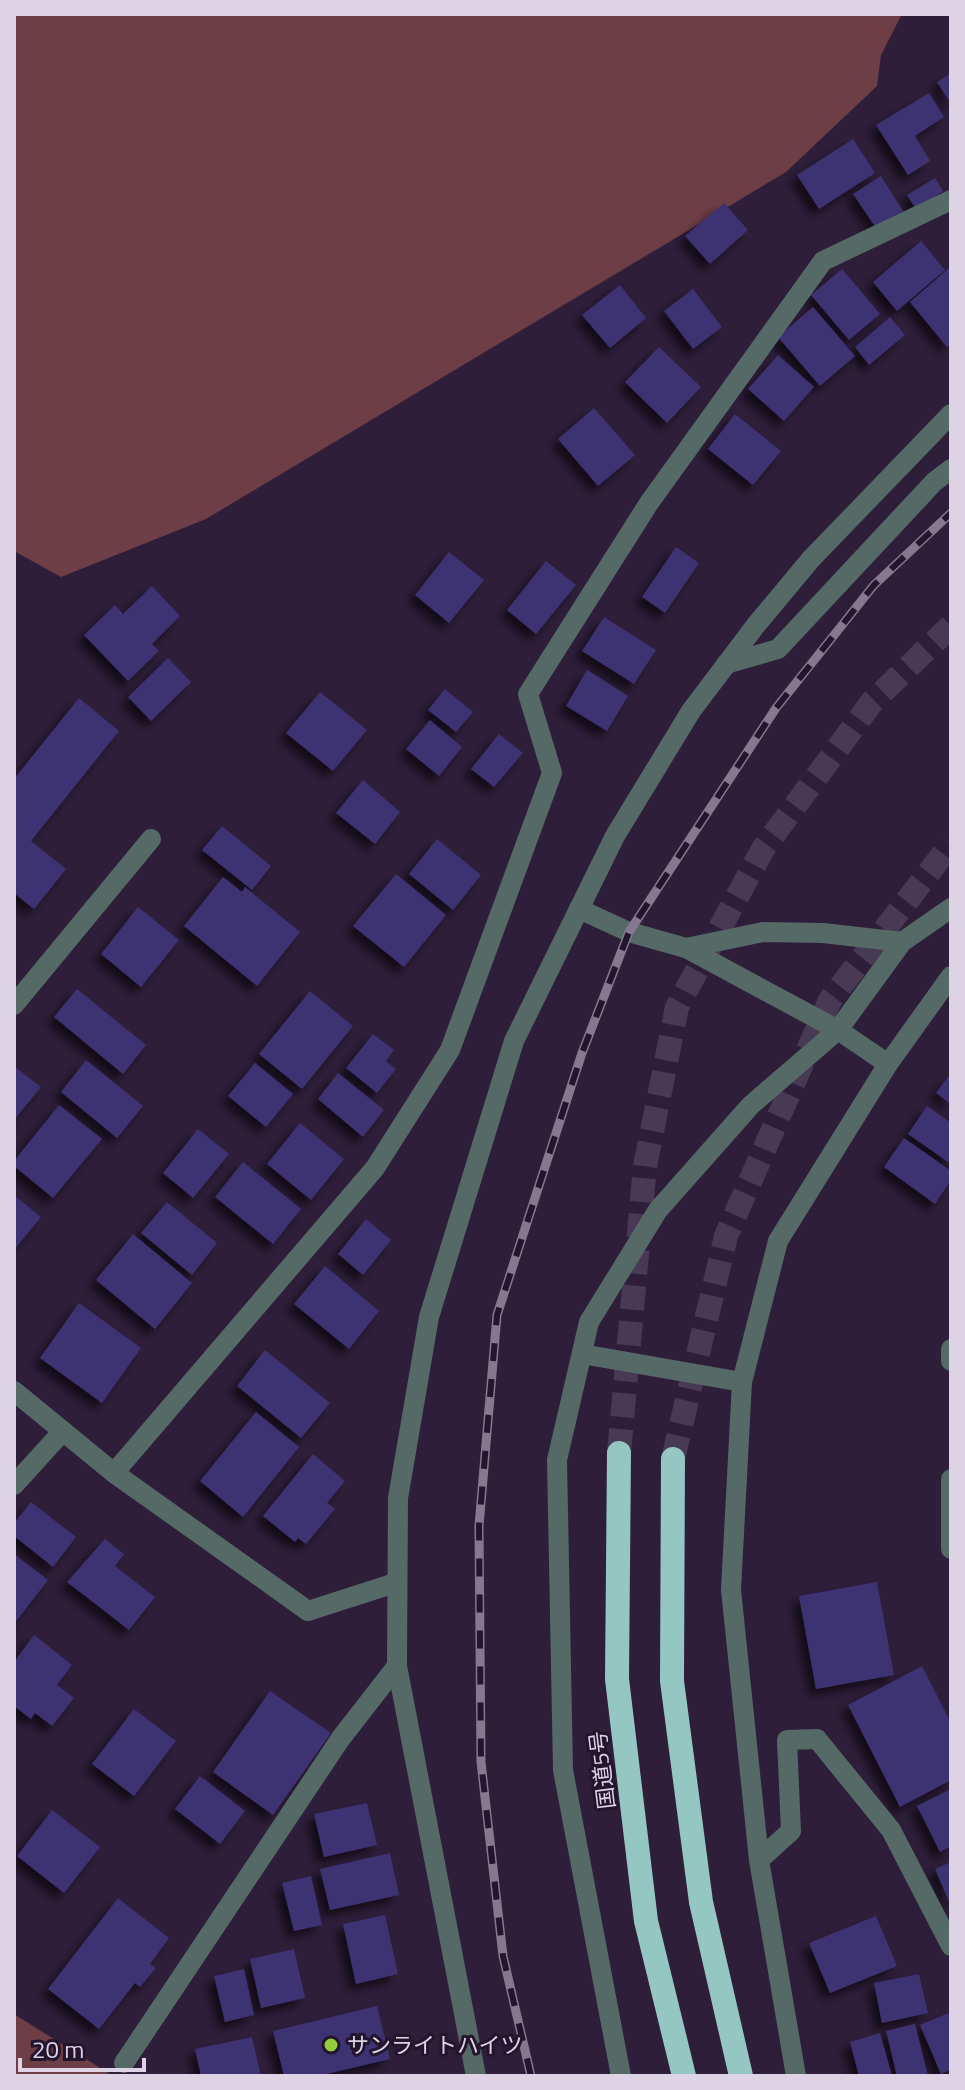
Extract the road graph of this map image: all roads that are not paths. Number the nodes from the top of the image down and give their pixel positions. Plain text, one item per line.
1 (951, 200) edge
2 (951, 414) edge
3 (951, 469) edge
4 (726, 664) junction
5 (151, 839) dead end
6 (951, 908) edge
7 (579, 909) junction
8 (902, 942) junction
9 (686, 948) junction
10 (951, 976) edge
11 (14, 1005) edge
12 (838, 1030) junction
13 (888, 1064) junction
14 (951, 1349) edge
15 (582, 1354) junction
16 (951, 1361) edge
17 (742, 1382) junction
18 (14, 1391) edge
19 (63, 1431) junction
20 (619, 1453) tunnel mouth
21 (673, 1459) tunnel mouth
22 (114, 1473) junction
23 (951, 1479) edge
24 (14, 1485) edge
25 (951, 1549) edge
26 (395, 1583) junction
27 (397, 1666) junction
28 (759, 1860) junction
29 (951, 1946) edge
30 (124, 2063) dead end
31 (476, 2076) edge
32 (621, 2076) edge
33 (684, 2076) edge
34 (741, 2076) edge
35 (796, 2076) edge

1 - 22 street
2 - 4 street
3 - 4 street
4 - 7 street
5 - 11 street
6 - 8 street
7 - 9 street
7 - 26 street
8 - 9 street
8 - 12 street
9 - 12 street
10 - 13 street
12 - 13 street
12 - 15 street
13 - 17 street
14 - 16 street
15 - 17 street
15 - 32 street
17 - 28 street
18 - 19 street
19 - 22 street
19 - 24 street
20 - 33 highway, 国道5号
21 - 34 highway
22 - 26 street
23 - 25 street
26 - 27 street
27 - 30 street
27 - 31 street
28 - 29 street
28 - 35 street

